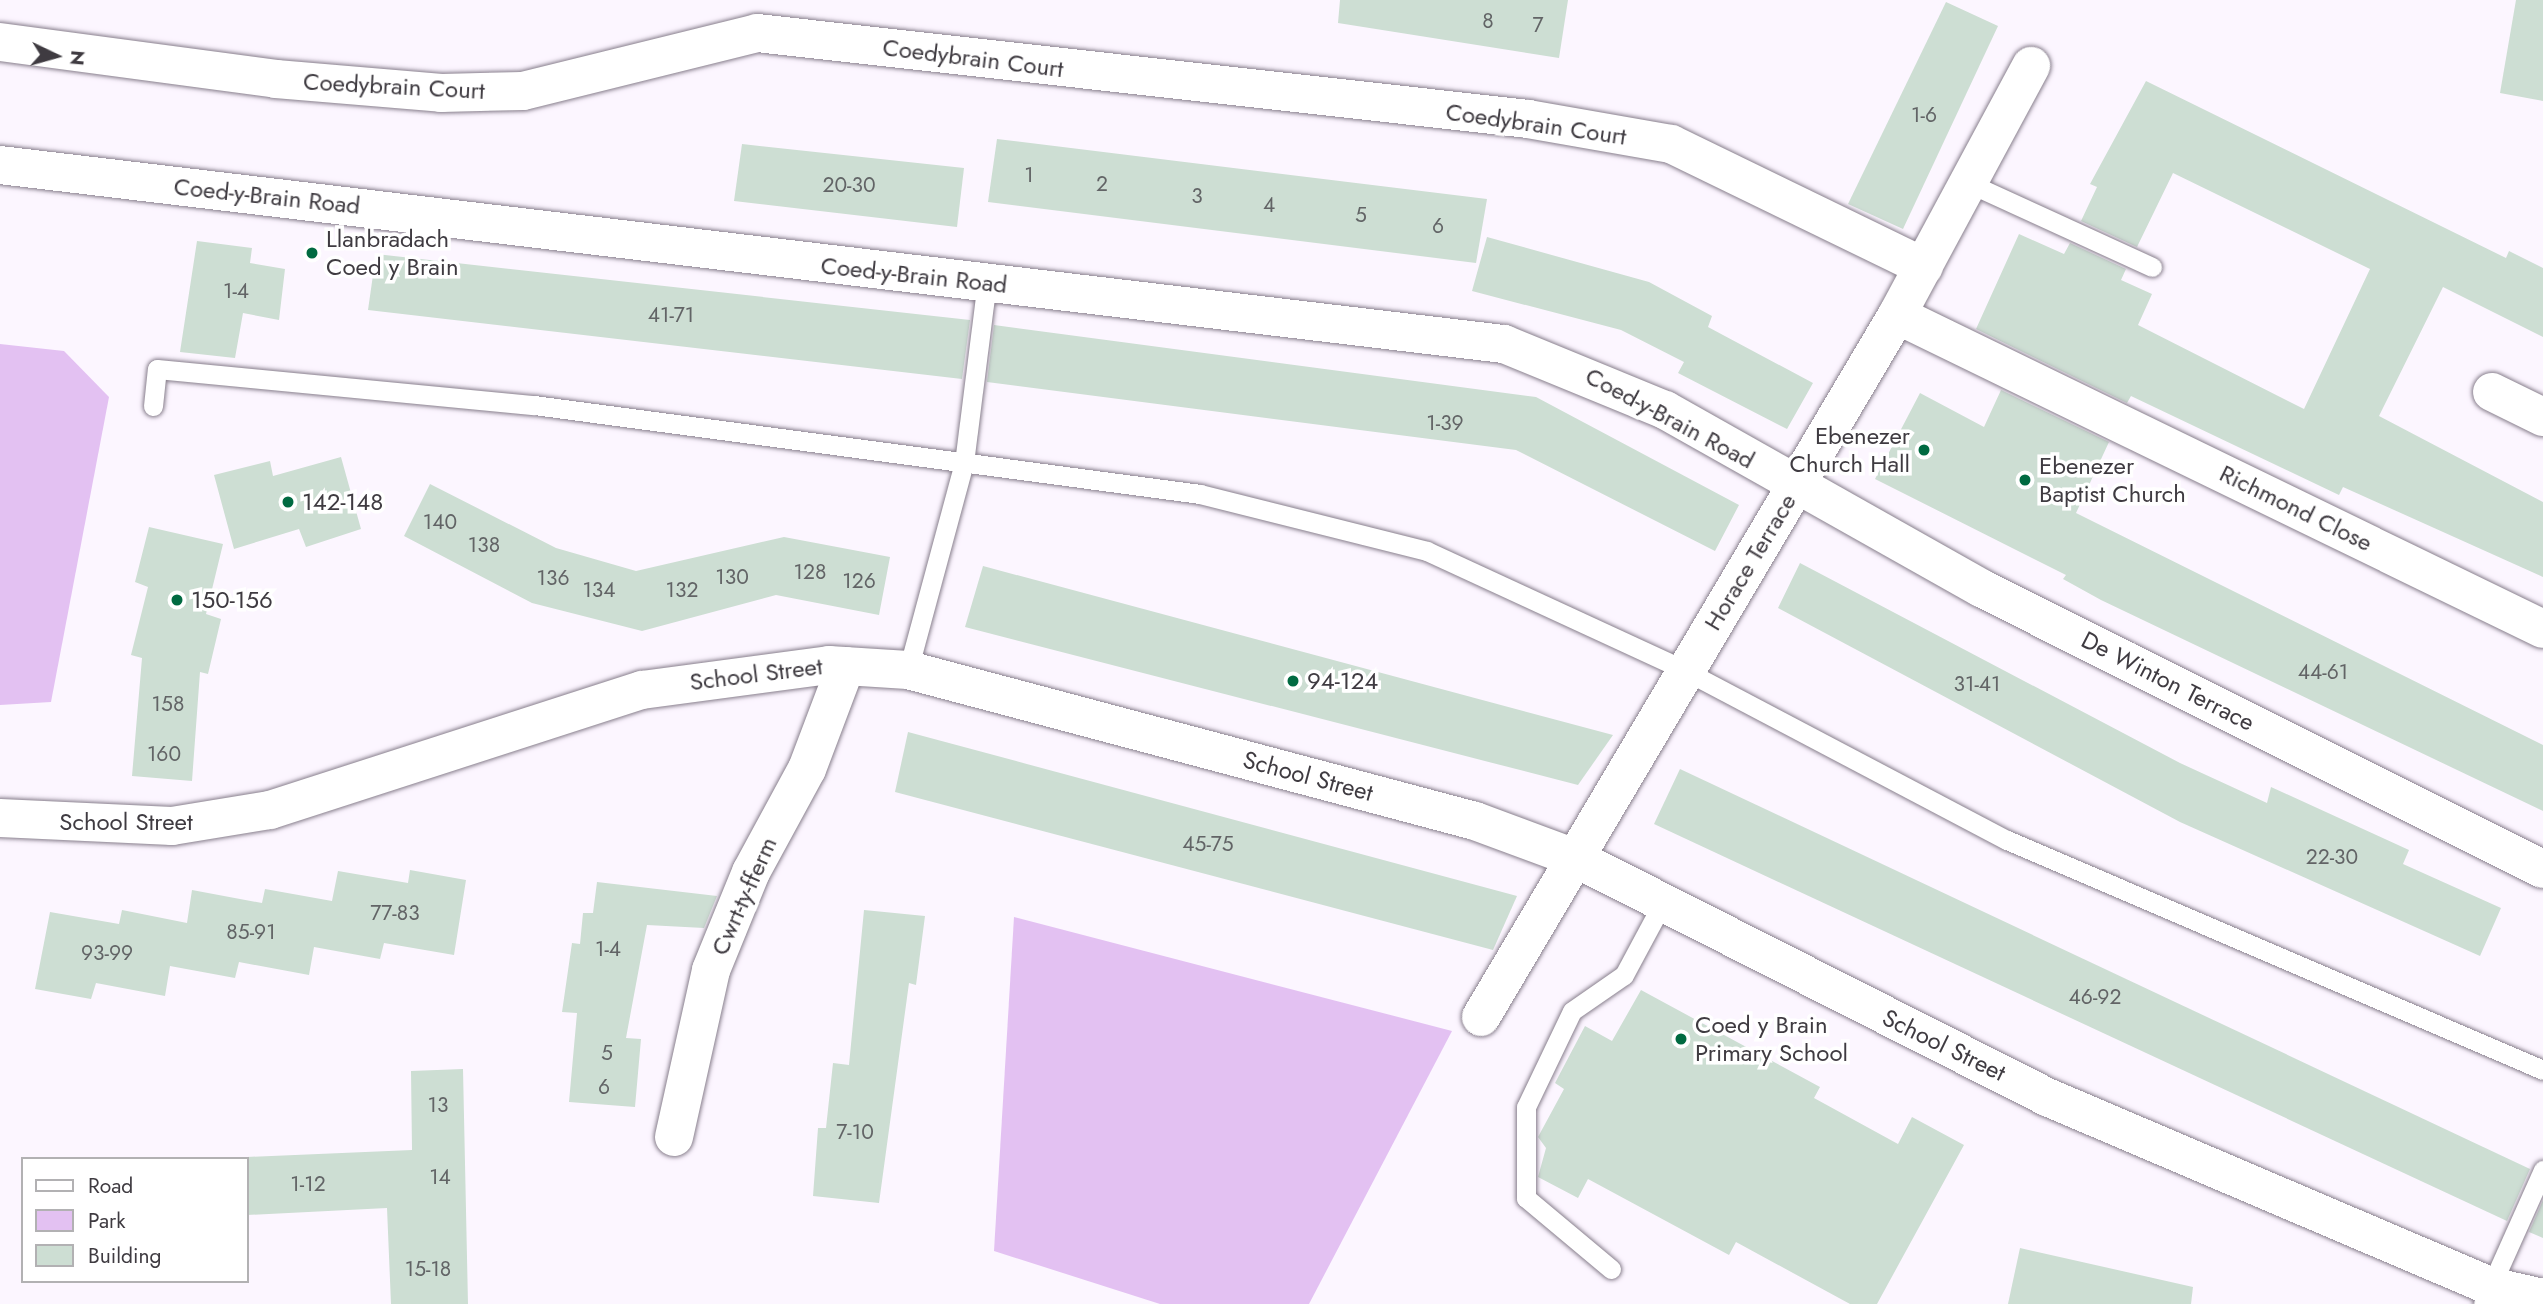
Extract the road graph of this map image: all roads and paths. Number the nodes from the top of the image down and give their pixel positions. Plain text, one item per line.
1 (0, 42) edge
2 (2031, 66) dead end
3 (0, 165) edge
4 (1971, 184) junction
5 (1924, 267) junction
6 (2152, 267) dead end
7 (987, 282) junction
8 (1897, 315) junction
9 (2492, 392) dead end
10 (153, 405) dead end
11 (2543, 417) edge
12 (964, 463) junction
13 (1796, 486) junction
14 (2543, 629) edge
15 (846, 666) junction
16 (908, 670) junction
17 (1684, 670) junction
18 (0, 818) edge
19 (1575, 858) junction
20 (2543, 869) edge
21 (1662, 904) junction
22 (1481, 1017) dead end
23 (2543, 1070) edge
24 (674, 1138) dead end
25 (2543, 1170) edge
26 (1611, 1269) dead end
27 (2487, 1295) edge
28 (2543, 1298) edge

1 - 5 street, Coedybrain Court
2 - 4 street, Horace Terrace
3 - 7 street, Coed-y-Brain Road
4 - 5 street, Horace Terrace
4 - 6 lane
5 - 8 street, Horace Terrace
7 - 12 lane
7 - 13 street, Coed-y-Brain Road
8 - 13 street, Horace Terrace
8 - 14 street, Richmond Close
9 - 11 street
10 - 12 lane
12 - 16 lane
12 - 17 lane
13 - 17 street, Horace Terrace
13 - 20 street, De Winton Terrace
15 - 16 street, School Street
15 - 18 street, School Street
15 - 24 street, Cwrt-ty-fferm
16 - 19 street, School Street
17 - 19 street, Horace Terrace
17 - 23 lane
19 - 21 street, School Street
19 - 22 street, Horace Terrace
21 - 26 lane
21 - 27 street, School Street
25 - 27 lane
27 - 28 street, School Street

